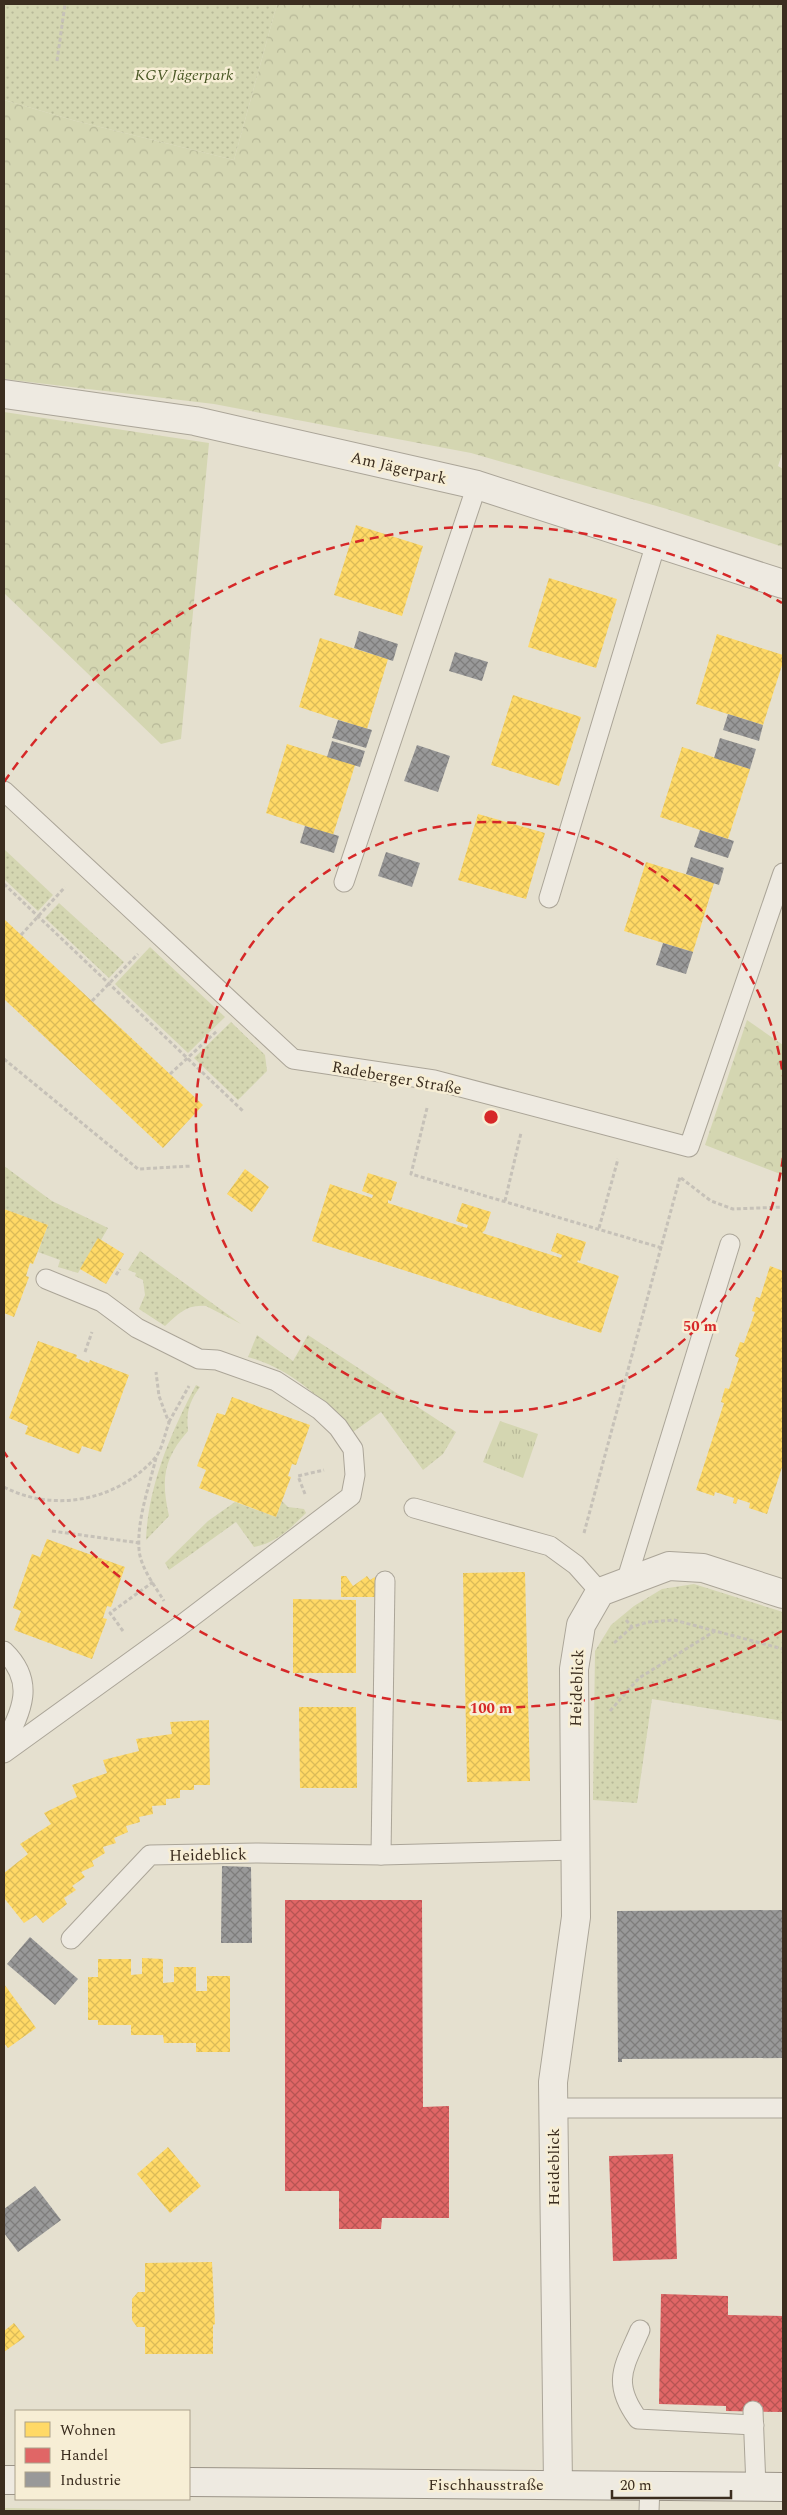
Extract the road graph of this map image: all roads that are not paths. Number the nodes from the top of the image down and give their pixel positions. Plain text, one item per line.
1 (4, 394) edge
2 (477, 485) junction
3 (656, 543) junction
4 (783, 584) edge
5 (4, 791) edge
6 (783, 873) edge
7 (344, 882) dead end
8 (549, 898) dead end
9 (730, 1244) dead end
10 (46, 1279) dead end
11 (414, 1508) dead end
12 (385, 1581) dead end
13 (626, 1582) junction
14 (600, 1592) junction
15 (783, 1594) edge
16 (4, 1651) edge
17 (4, 1745) edge
18 (4, 1753) edge
19 (575, 1850) junction
20 (381, 1855) junction
21 (71, 1939) dead end
22 (553, 2108) junction
23 (783, 2108) edge
24 (640, 2330) dead end
25 (190, 2482) edge
26 (558, 2485) junction
27 (756, 2487) junction
28 (783, 2487) edge
29 (649, 2499) edge

1 - 2 street, Am Jägerpark
2 - 3 street, Am Jägerpark
2 - 7 lane
3 - 4 street, Am Jägerpark
3 - 8 lane
5 - 6 lane, Radeberger Straße
9 - 13 lane
10 - 18 lane
11 - 14 lane
12 - 20 lane
13 - 14 street
13 - 15 street
14 - 19 street, Heideblick
16 - 17 lane
19 - 20 lane, Heideblick
19 - 22 street, Heideblick
20 - 21 lane, Heideblick
22 - 23 lane
22 - 26 street, Heideblick
24 - 27 lane
25 - 26 street, Fischhausstraße
26 - 29 street, Fischhausstraße
27 - 28 street, Fischhausstraße
27 - 29 street, Fischhausstraße

